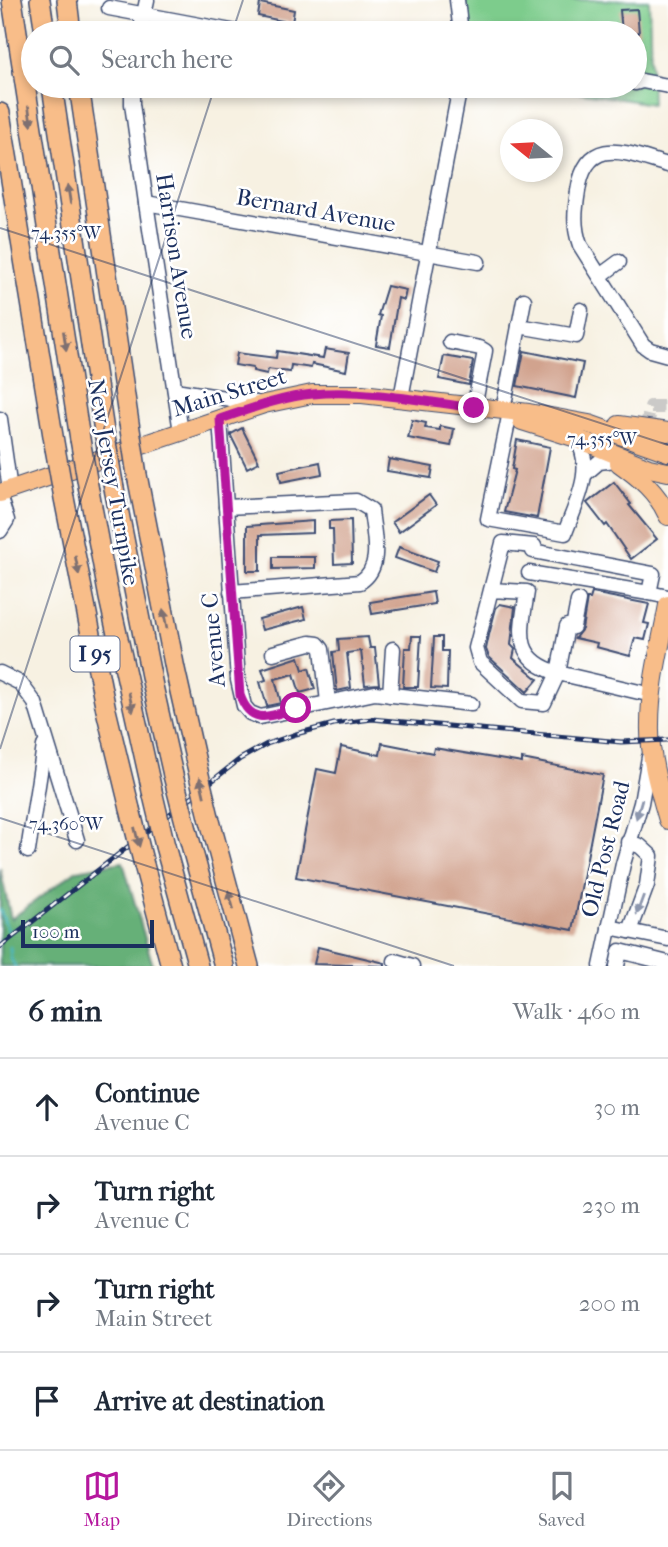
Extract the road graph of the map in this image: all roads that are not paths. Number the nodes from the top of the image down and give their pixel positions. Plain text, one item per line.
1 (12, 0) edge
2 (147, 0) edge
3 (457, 0) edge
4 (67, 4) edge
5 (40, 6) edge
6 (109, 8) dead end
7 (144, 15) junction
8 (143, 21) edge
9 (177, 21) edge
10 (460, 21) edge
11 (21, 58) edge
12 (647, 83) edge
13 (668, 86) edge
14 (27, 98) edge
15 (54, 98) edge
16 (81, 98) edge
17 (132, 98) edge
18 (458, 98) edge
19 (0, 113) edge
20 (668, 165) edge
21 (146, 202) junction
22 (428, 253) junction
23 (478, 262) dead end
24 (619, 262) dead end
25 (600, 276) junction
26 (524, 300) dead end
27 (581, 310) dead end
28 (519, 326) junction
29 (450, 342) dead end
30 (668, 355) edge
31 (175, 390) junction
32 (401, 398) junction
33 (264, 404) junction
34 (478, 408) junction
35 (506, 414) junction
36 (0, 419) edge
37 (220, 419) junction
38 (589, 424) junction
39 (181, 432) junction
40 (668, 432) edge
41 (576, 438) junction
42 (596, 447) junction
43 (668, 452) edge
44 (615, 460) junction
45 (668, 472) edge
46 (585, 474) junction
47 (3, 494) edge
48 (226, 507) junction
49 (668, 516) edge
50 (0, 531) edge
51 (529, 573) dead end
52 (491, 590) junction
53 (231, 592) junction
54 (649, 593) junction
55 (668, 597) edge
56 (578, 601) dead end
57 (668, 605) edge
58 (393, 649) dead end
59 (273, 653) dead end
60 (0, 673) edge
61 (558, 673) junction
62 (390, 695) junction
63 (652, 695) junction
64 (328, 702) junction
65 (471, 704) dead end
66 (45, 738) junction
67 (650, 741) junction
68 (668, 820) edge
69 (77, 840) dead end
70 (628, 842) junction
71 (27, 851) dead end
72 (609, 927) junction
73 (630, 931) junction
74 (668, 940) edge
75 (605, 948) junction
76 (619, 959) edge
77 (395, 961) dead end
78 (668, 962) edge
79 (171, 966) edge
80 (198, 966) edge
81 (224, 966) edge
82 (249, 966) edge
83 (412, 966) edge
84 (601, 966) edge

1 -> 11 highway, New Jersey Turnpike / I 95, bridge
2 - 7 street
3 - 10 street
4 - 5 street
6 - 7 street
7 - 8 street
7 - 9 street
12 - 13 street
14 -> 80 highway, New Jersey Turnpike / I 95, bridge
81 -> 15 highway, New Jersey Turnpike / I 95, bridge
82 -> 16 highway, New Jersey Turnpike, bridge
17 - 21 street, Harrison Avenue
18 - 22 street
19 -> 79 highway, I 95, bridge
20 - 25 street
21 - 22 street, Bernard Avenue
21 - 31 street, Harrison Avenue
22 - 23 street, Bernard Avenue
22 - 32 street
24 - 25 street
25 - 30 street
26 - 28 street
27 - 28 street
28 - 35 street
29 - 34 street
31 - 33 street
31 - 39 street, Harrison Avenue
32 - 33 main road, Main Street
32 - 34 main road, Main Street
33 - 37 main road, Main Street
34 - 35 main road, Main Street
35 - 38 main road, Main Street
35 - 41 main road, Main Street
35 - 46 street
36 - 47 street
37 - 39 main road, Main Street
37 - 48 street, Avenue C
38 - 40 main road
38 - 43 main road, Main Street
39 - 47 main road, Main Street
41 - 42 main road, Main Street
41 - 46 street
42 - 44 main road
42 - 45 main road, Main Street
44 - 46 street
44 - 49 main road
47 - 50 street
48 - 53 street, Avenue C
48 - 53 street
51 - 54 street
52 - 54 street
52 - 61 street
52 - 61 street
53 - 64 street, Avenue C
54 - 55 street
56 - 61 street
57 - 63 main road
58 - 62 street
59 - 64 street
60 - 66 street
61 - 63 street
62 - 64 street, Avenue C
62 - 65 street, Avenue C
63 - 67 main road
66 - 69 street
66 - 71 street
67 - 68 main road
67 -> 70 street, Old Post Road
70 - 72 street, Old Post Road
70 -> 73 street
72 - 73 street
72 - 75 street, Old Post Road
73 - 74 street
75 - 76 street
75 - 84 street, Old Post Road
76 - 78 street
77 - 83 street

